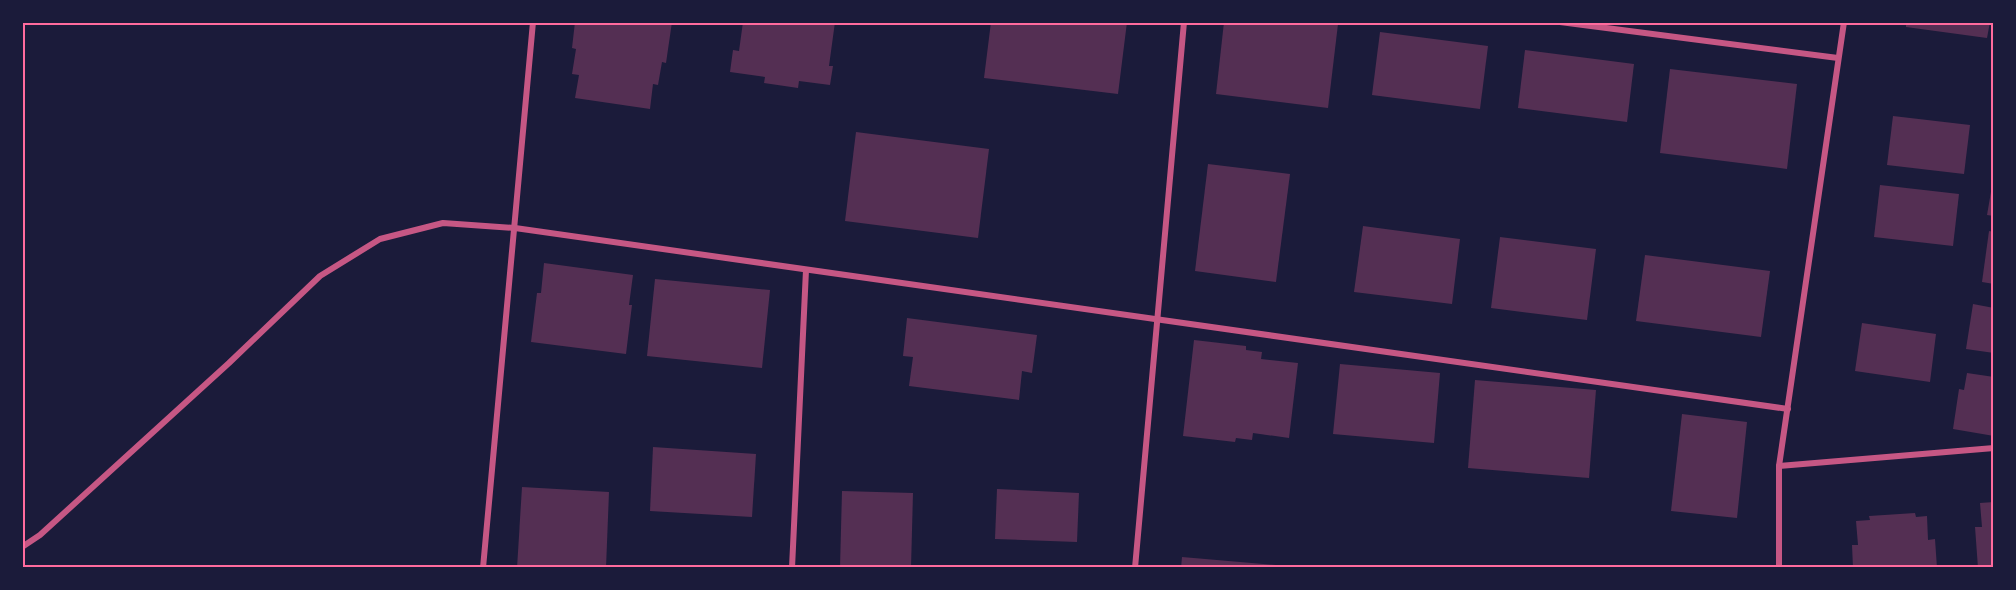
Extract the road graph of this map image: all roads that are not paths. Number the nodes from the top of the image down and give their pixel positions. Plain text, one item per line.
1 (533, 22) edge
2 (1184, 22) edge
3 (1560, 22) edge
4 (1844, 22) edge
5 (1838, 58) junction
6 (515, 228) junction
7 (806, 270) junction
8 (1157, 320) junction
9 (1788, 409) junction
10 (1994, 448) edge
11 (1779, 466) junction
12 (22, 547) edge
13 (483, 567) edge
14 (792, 567) edge
15 (1135, 567) edge
16 (1779, 567) edge

1 - 6 street
2 - 8 street
3 - 5 street
4 - 5 street
5 - 9 street
6 - 7 street
6 - 12 street
6 - 13 street
7 - 8 street
7 - 14 street
8 - 9 street
8 - 15 street
9 - 11 street
10 - 11 street
11 - 16 street

